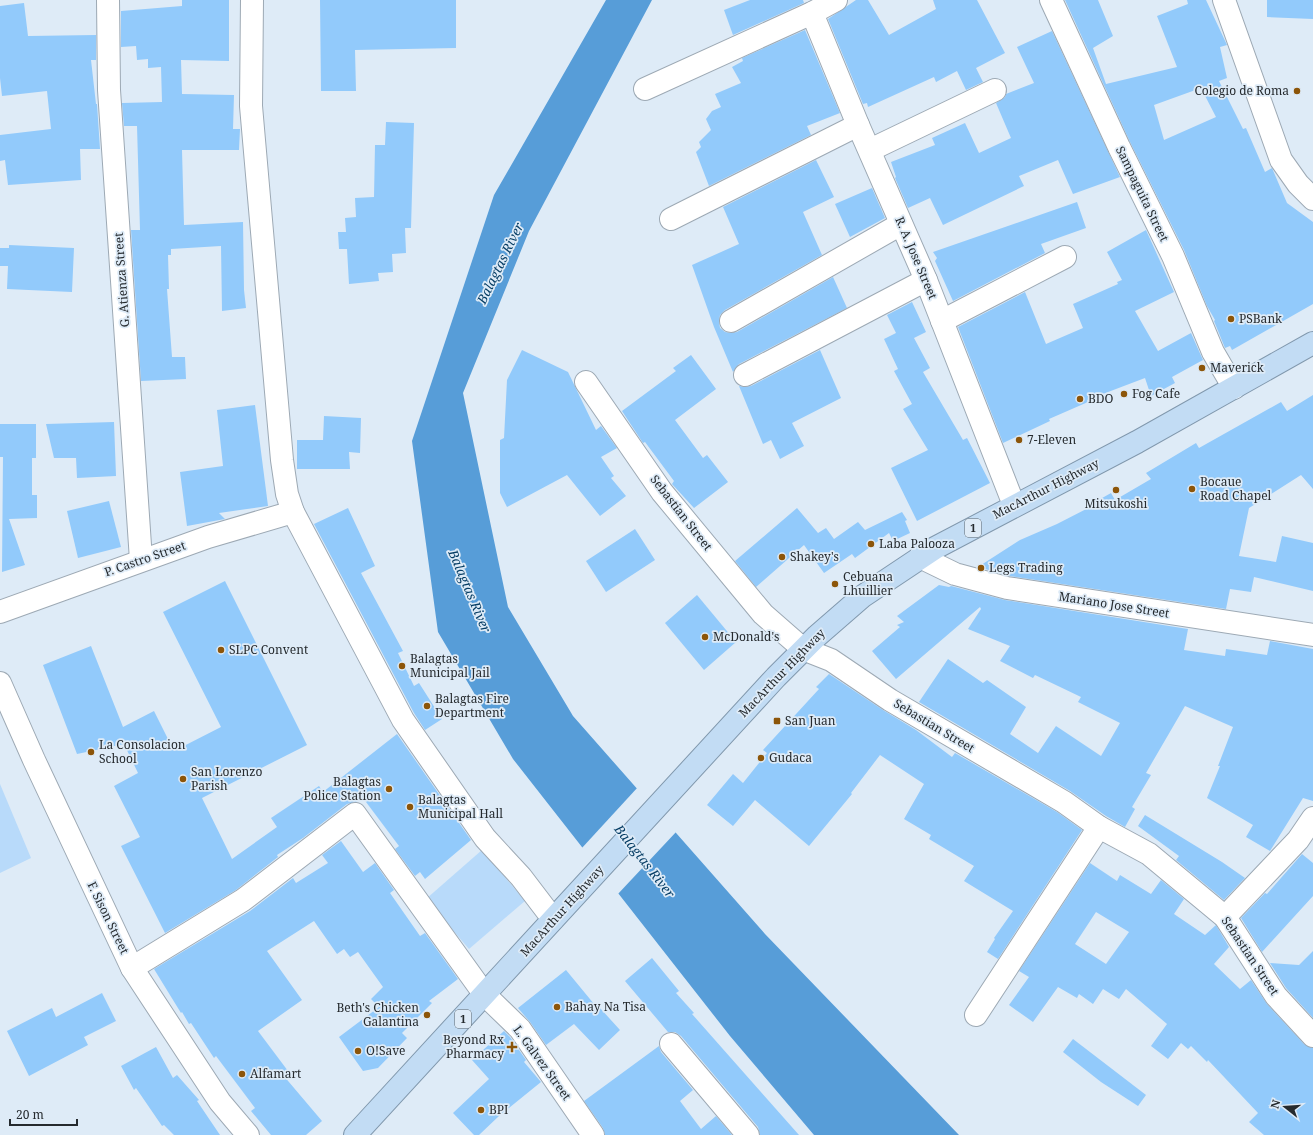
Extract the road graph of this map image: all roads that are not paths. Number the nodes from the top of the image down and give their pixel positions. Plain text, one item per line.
1 (108, 0) edge
2 (252, 0) edge
3 (836, 0) edge
4 (1051, 0) edge
5 (1224, 0) edge
6 (812, 13) junction
7 (645, 89) dead end
8 (995, 90) dead end
9 (858, 125) junction
10 (870, 150) junction
11 (1313, 199) edge
12 (671, 219) dead end
13 (901, 224) junction
14 (1065, 257) dead end
15 (926, 280) junction
16 (731, 321) dead end
17 (942, 321) junction
18 (1313, 343) edge
19 (745, 375) dead end
20 (586, 382) dead end
21 (1234, 388) junction
22 (1014, 505) junction
23 (293, 512) junction
24 (920, 557) junction
25 (141, 560) junction
26 (0, 612) edge
27 (1313, 635) edge
28 (803, 649) junction
29 (0, 683) edge
30 (1313, 818) edge
31 (1099, 827) junction
32 (1225, 917) junction
33 (552, 919) junction
34 (132, 968) junction
35 (485, 995) junction
36 (976, 1015) dead end
37 (1313, 1036) edge
38 (671, 1044) dead end
39 (363, 1133) edge
40 (248, 1135) edge
41 (593, 1135) edge
42 (748, 1135) edge

1 - 25 street, G. Atienza Street
2 - 23 street
3 - 6 street
4 - 21 street, Sampaguita Street
5 - 11 street
6 - 7 street
6 - 9 street, R. A. Jose Street
8 - 10 street
9 - 10 street, R. A. Jose Street
9 - 12 street
10 - 13 street, R. A. Jose Street
13 - 15 street, R. A. Jose Street
13 - 16 street
14 - 17 street
15 - 17 street, R. A. Jose Street
15 - 19 street
17 - 22 street, R. A. Jose Street
18 - 21 highway, MacArthur Highway / 1
20 - 28 street, Sebastian Street
21 - 22 highway, MacArthur Highway / 1
22 - 24 highway, MacArthur Highway / 1
23 - 25 street, P. Castro Street
23 - 33 street
24 - 27 street, Mariano Jose Street
24 - 28 highway, MacArthur Highway / 1
25 - 26 street, P. Castro Street
28 - 31 street, Sebastian Street
28 - 33 highway, MacArthur Highway / 1
29 - 34 street, F. Sison Street
30 - 32 street
31 - 32 street, Sebastian Street
31 - 36 street
32 - 37 street, Sebastian Street
33 - 35 highway, MacArthur Highway / 1
34 - 35 street, L. Galvez Street
34 - 40 street, F. Sison Street
35 - 39 highway, MacArthur Highway / 1
35 - 41 street, L. Galvez Street
38 - 42 street

